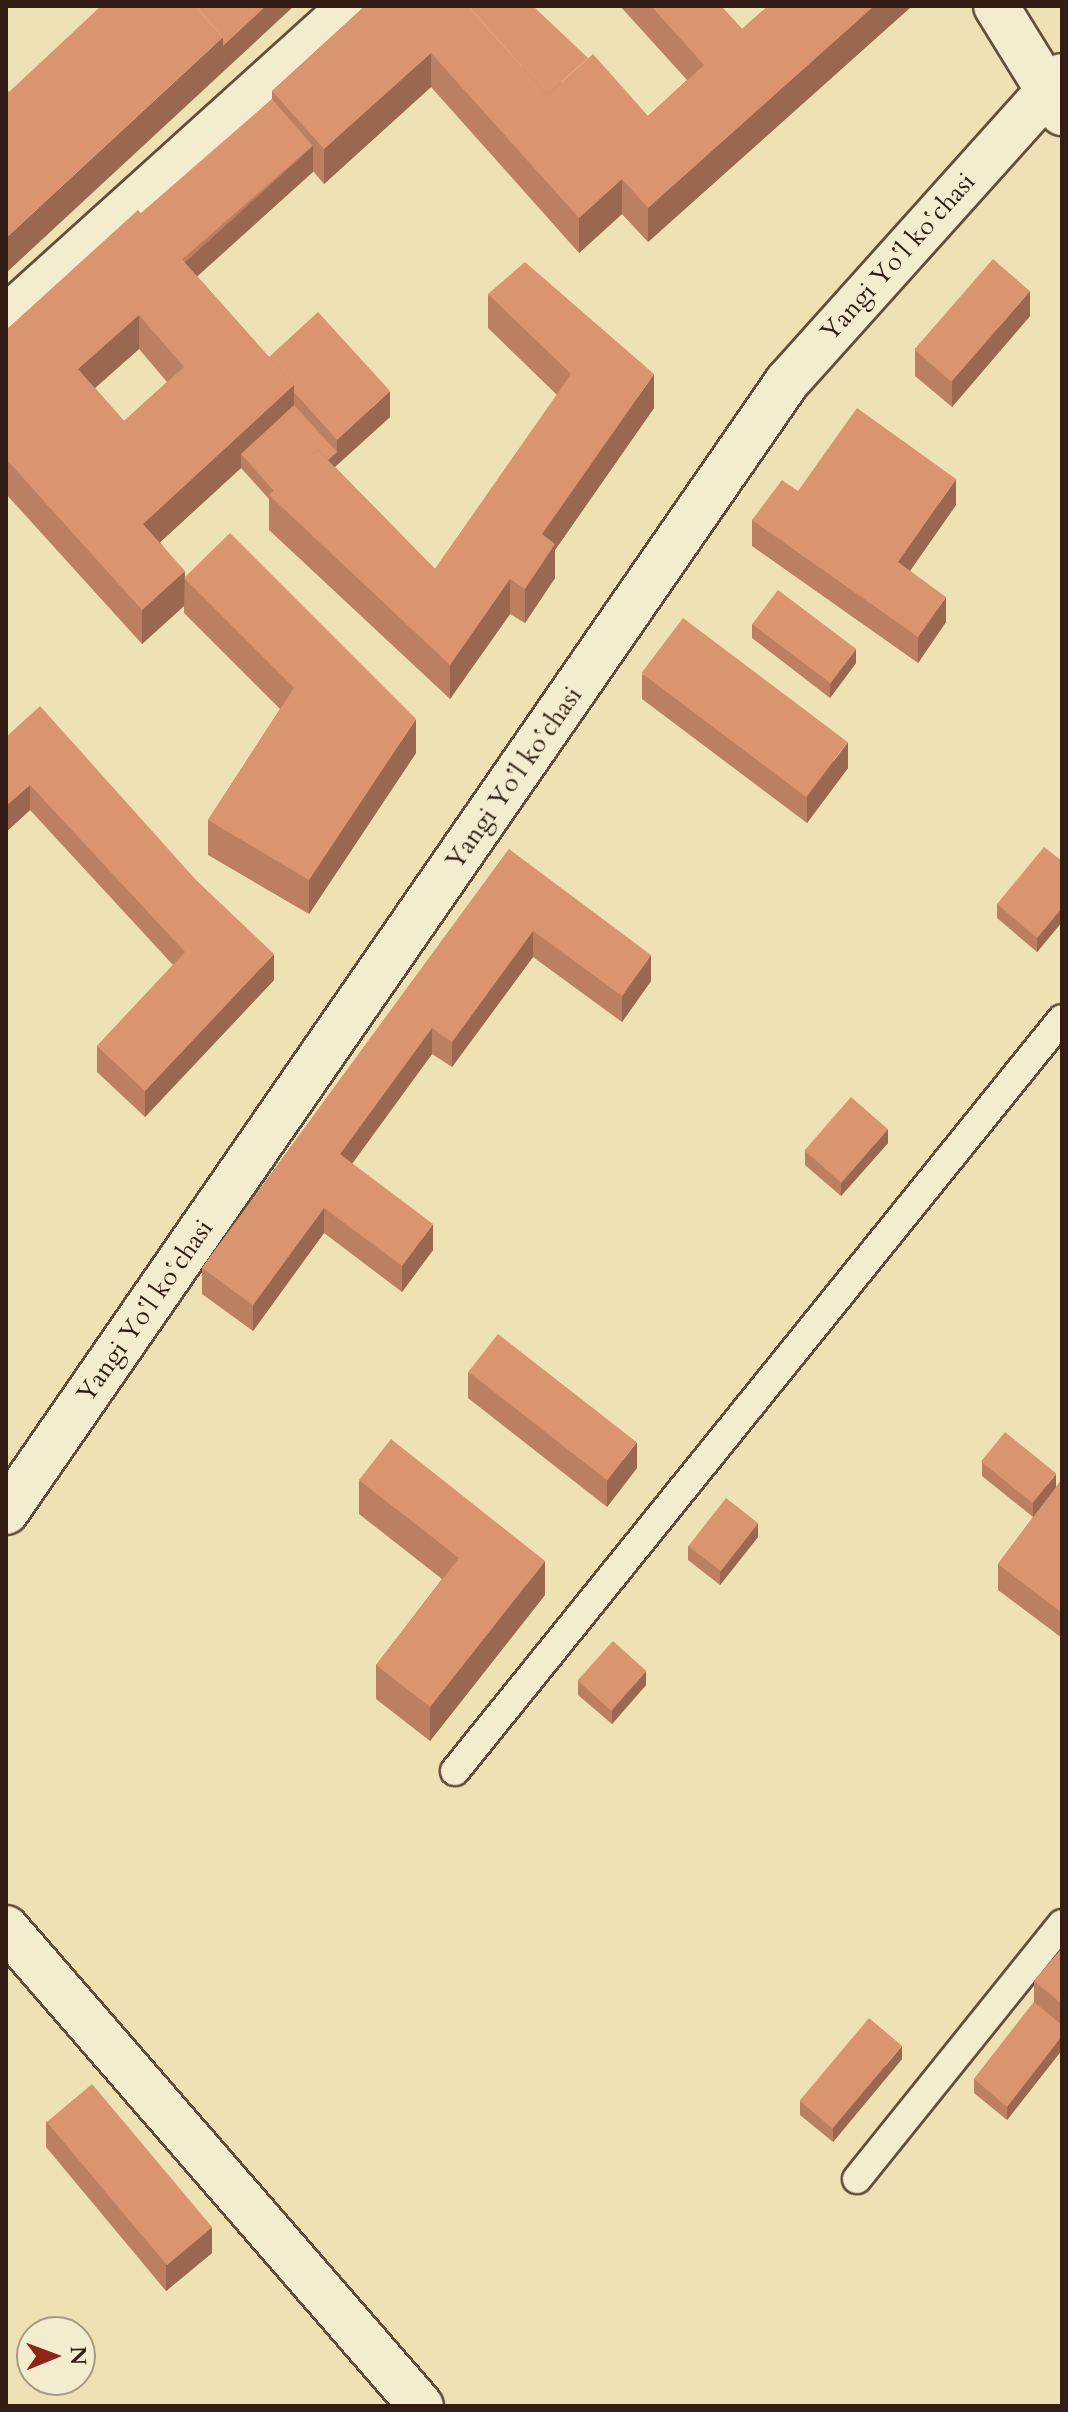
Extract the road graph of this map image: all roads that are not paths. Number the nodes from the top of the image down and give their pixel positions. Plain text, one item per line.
1 (351, 6) edge
2 (996, 6) edge
3 (1058, 92) edge
4 (6, 318) edge
5 (1062, 1019) edge
6 (6, 1512) edge
7 (455, 1771) dead end
8 (1062, 1924) edge
9 (6, 1928) edge
10 (857, 2179) dead end
11 (421, 2406) edge

1 - 4 street
2 - 3 street
3 - 6 street, Yangi Yoʻl koʻchasi
5 - 7 lane
8 - 10 lane
9 - 11 street

